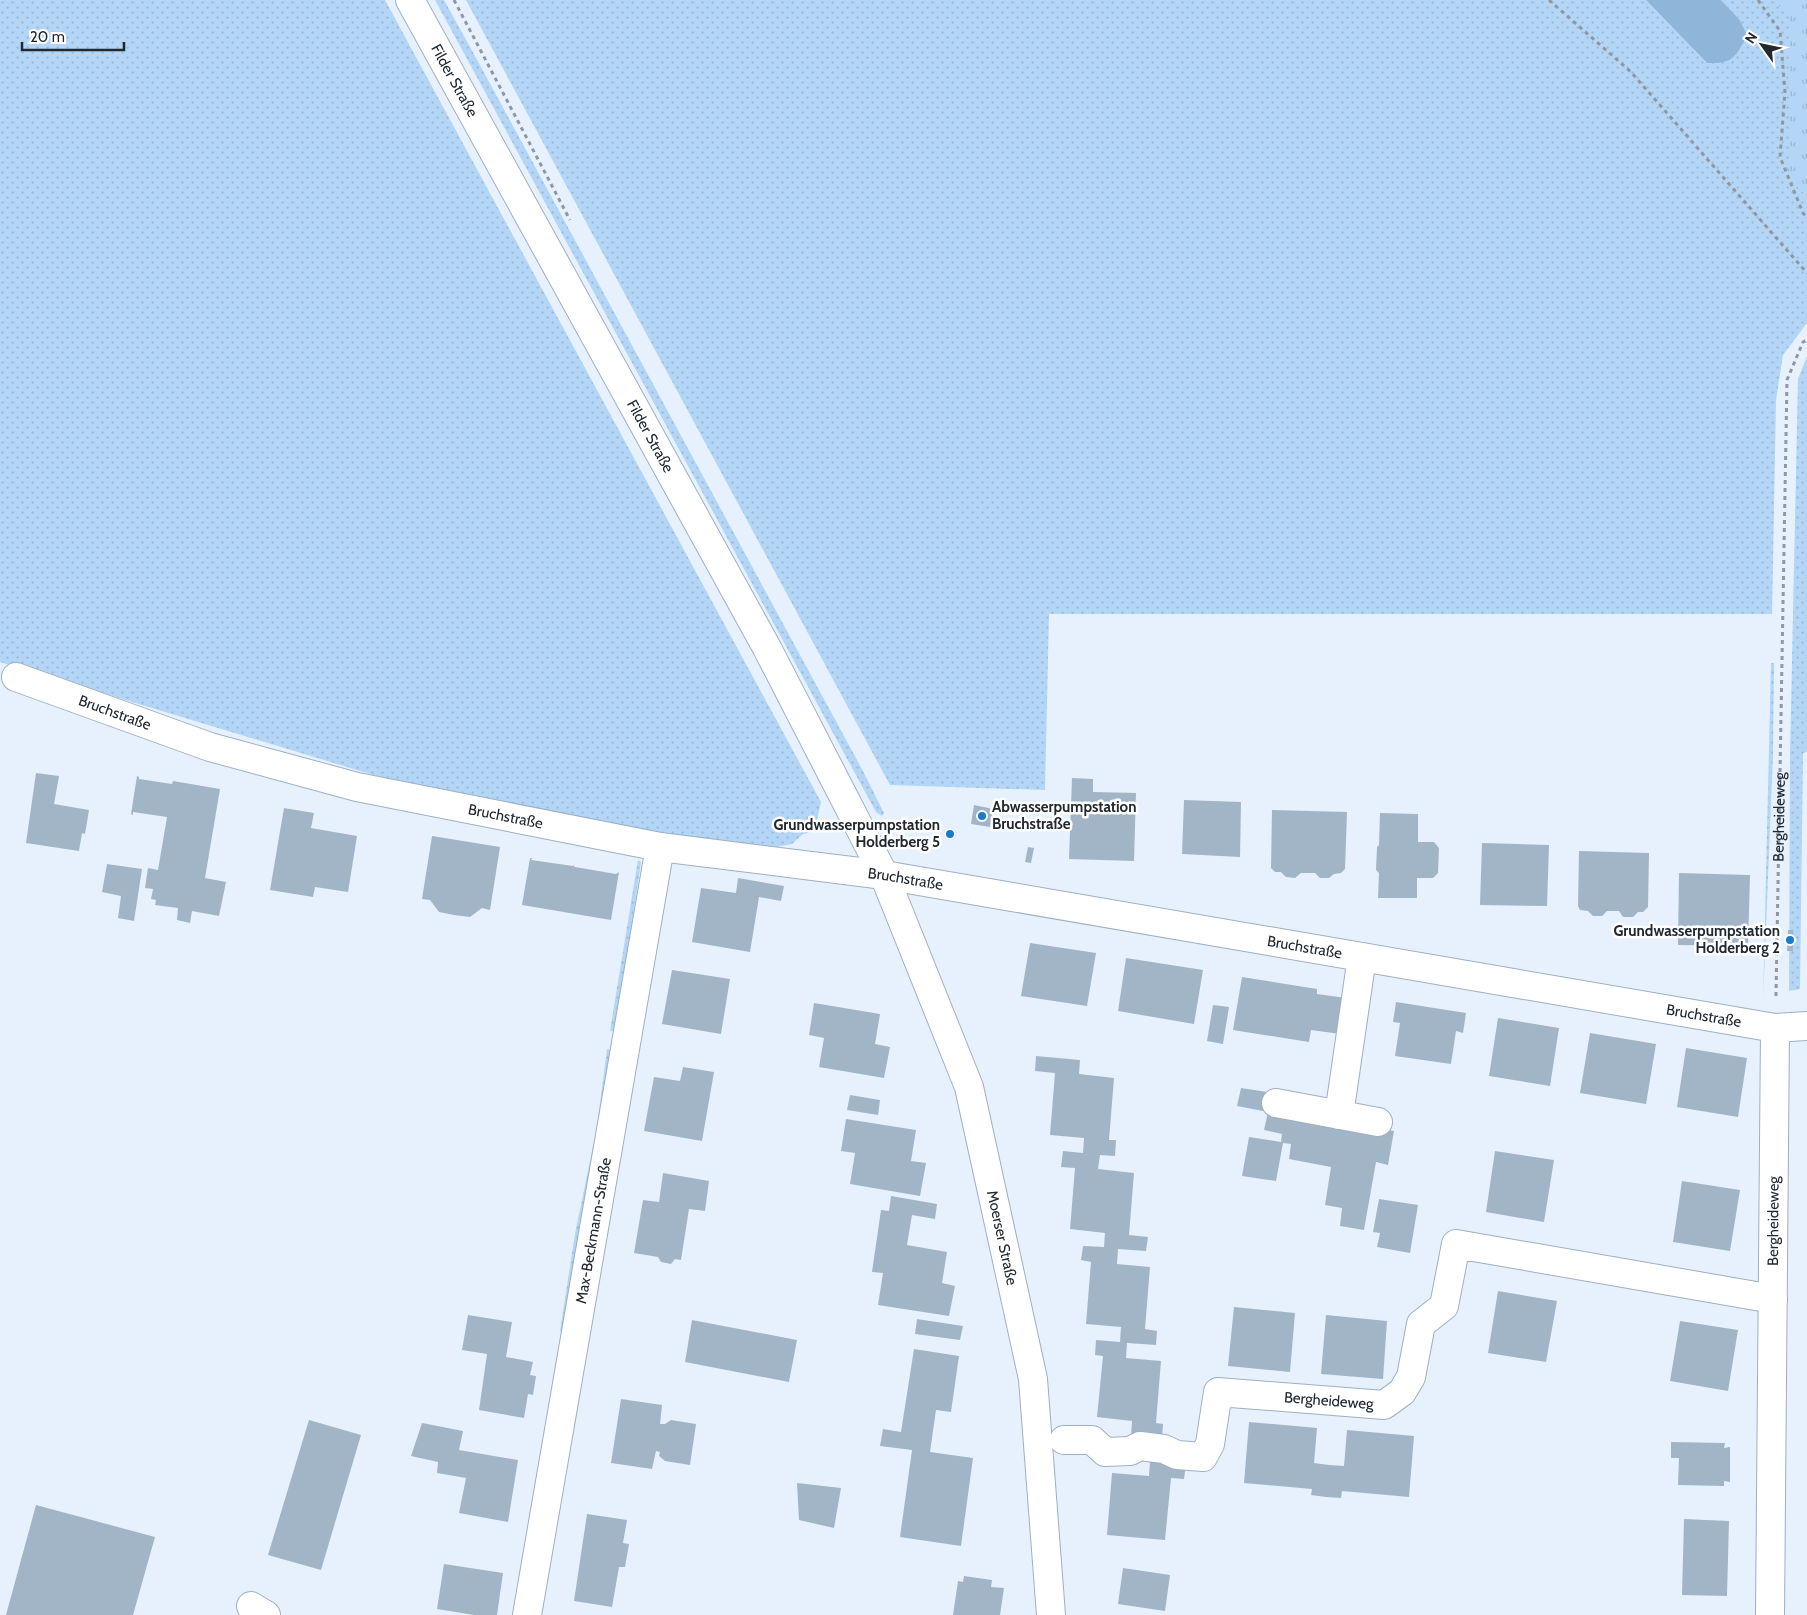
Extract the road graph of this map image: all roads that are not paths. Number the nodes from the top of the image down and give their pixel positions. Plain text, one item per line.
1 (410, 0) edge
2 (16, 677) dead end
3 (660, 847) junction
4 (884, 875) junction
5 (1362, 957) junction
6 (1807, 1026) edge
7 (1776, 1028) junction
8 (1276, 1103) dead end
9 (1339, 1115) junction
10 (1378, 1122) dead end
11 (1773, 1299) junction
12 (1064, 1440) dead end
13 (527, 1615) edge
14 (1051, 1615) edge
15 (1770, 1615) edge

1 - 4 street, Filder Straße
2 - 3 street, Bruchstraße
3 - 4 street, Bruchstraße
3 - 13 street, Max-Beckmann-Straße
4 - 5 street, Bruchstraße
4 - 14 street, Moerser Straße
5 - 7 street, Bruchstraße
5 - 9 street
6 - 7 street, Bruchstraße
7 - 11 street, Bergheideweg
8 - 9 street
9 - 10 street
11 - 12 street, Bergheideweg
11 - 15 street, Bergheideweg

